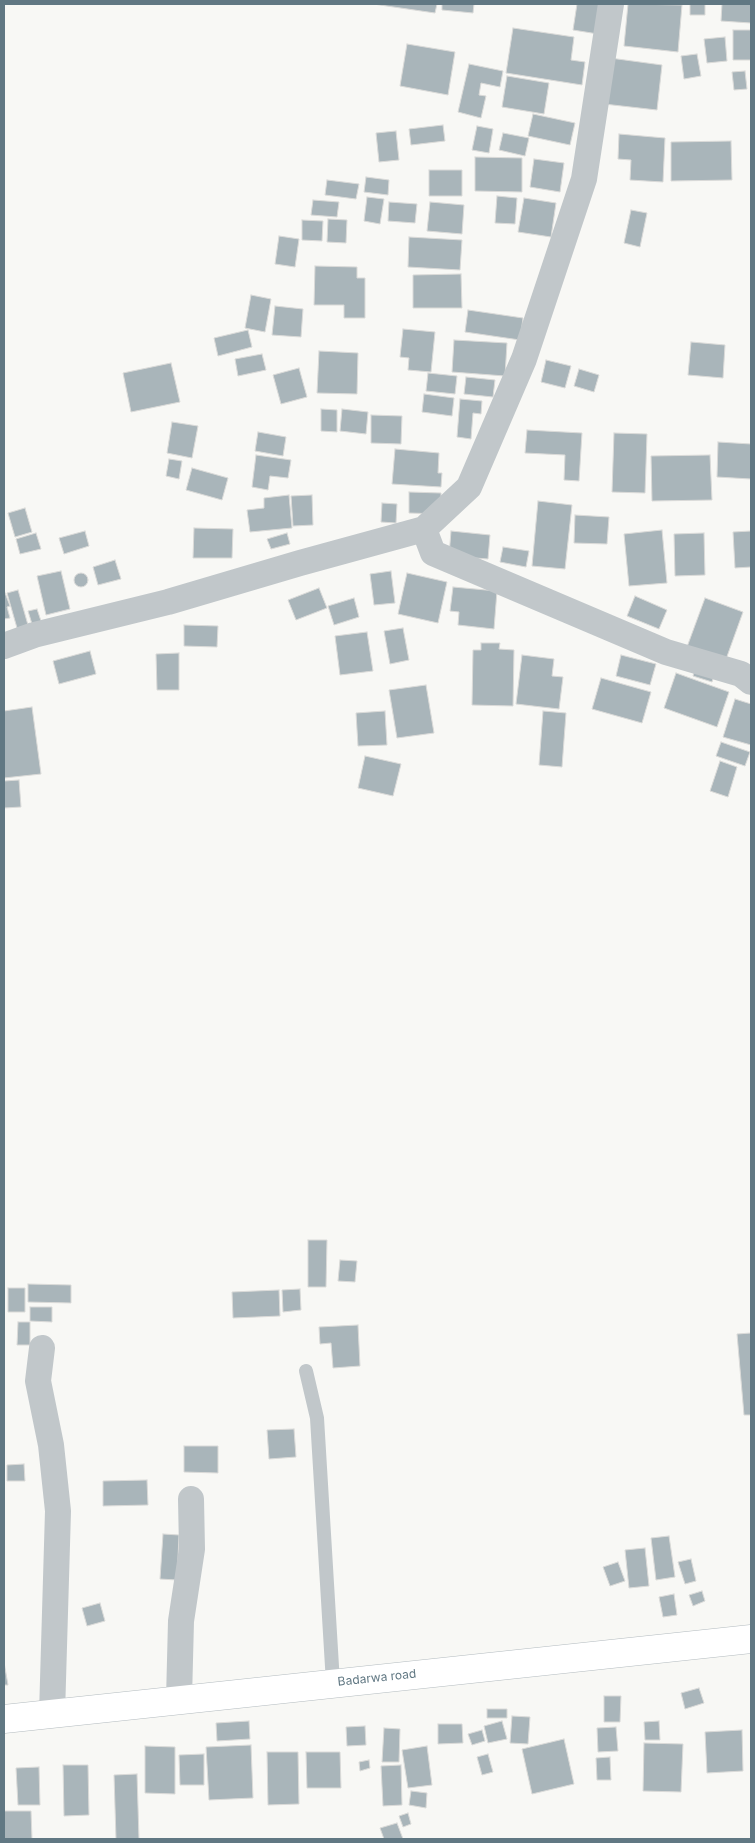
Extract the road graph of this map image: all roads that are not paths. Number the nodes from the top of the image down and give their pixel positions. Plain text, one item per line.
1 (611, 4) edge
2 (424, 529) junction
3 (4, 646) edge
4 (751, 682) edge
5 (42, 1348) dead end
6 (306, 1371) dead end
7 (191, 1499) dead end
8 (751, 1639) edge
9 (333, 1683) junction
10 (179, 1699) junction
11 (52, 1714) junction
12 (4, 1719) edge

1 - 2 street
2 - 3 street
2 - 4 street
5 - 11 street
6 - 9 lane
7 - 10 street
8 - 9 main road, Badarwa road
9 - 10 main road, Badarwa road
10 - 11 main road, Badarwa road
11 - 12 main road, Badarwa road

